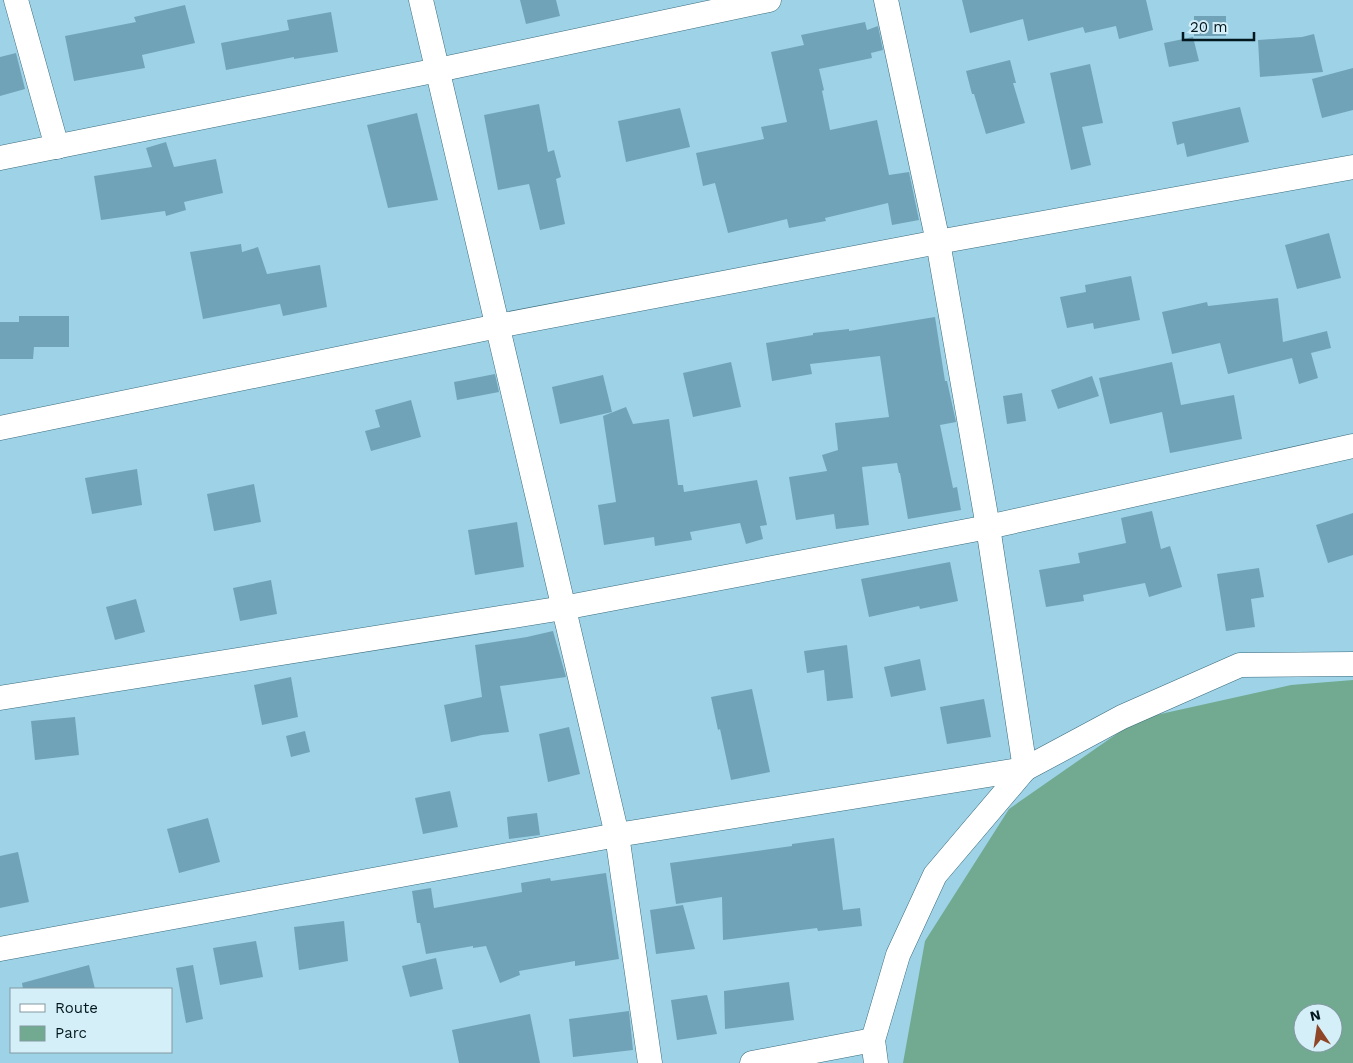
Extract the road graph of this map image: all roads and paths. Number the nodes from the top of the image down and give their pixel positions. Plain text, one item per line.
1 (16, 0) edge
2 (422, 0) edge
3 (769, 0) edge
4 (886, 0) edge
5 (438, 70) junction
6 (57, 147) junction
7 (0, 158) edge
8 (1353, 167) edge
9 (938, 242) junction
10 (498, 326) junction
11 (0, 428) edge
12 (1353, 446) edge
13 (988, 527) junction
14 (564, 608) junction
15 (1353, 664) edge
16 (0, 698) edge
17 (1025, 769) junction
18 (617, 835) junction
19 (0, 948) edge
20 (873, 1040) junction
21 (650, 1063) edge
22 (752, 1063) edge
23 (876, 1063) edge

1 - 6 street
2 - 5 street
3 - 5 street
4 - 9 street
5 - 6 street
5 - 10 street
6 - 7 street
8 - 9 street
9 - 10 street
9 - 13 street
10 - 11 street
10 - 14 street
12 - 13 street
13 - 14 street
13 - 17 street
14 - 16 street
14 - 18 street
15 - 17 street
17 - 18 street
17 - 20 street
18 - 19 street
18 - 21 street
20 - 22 street
20 - 23 street

